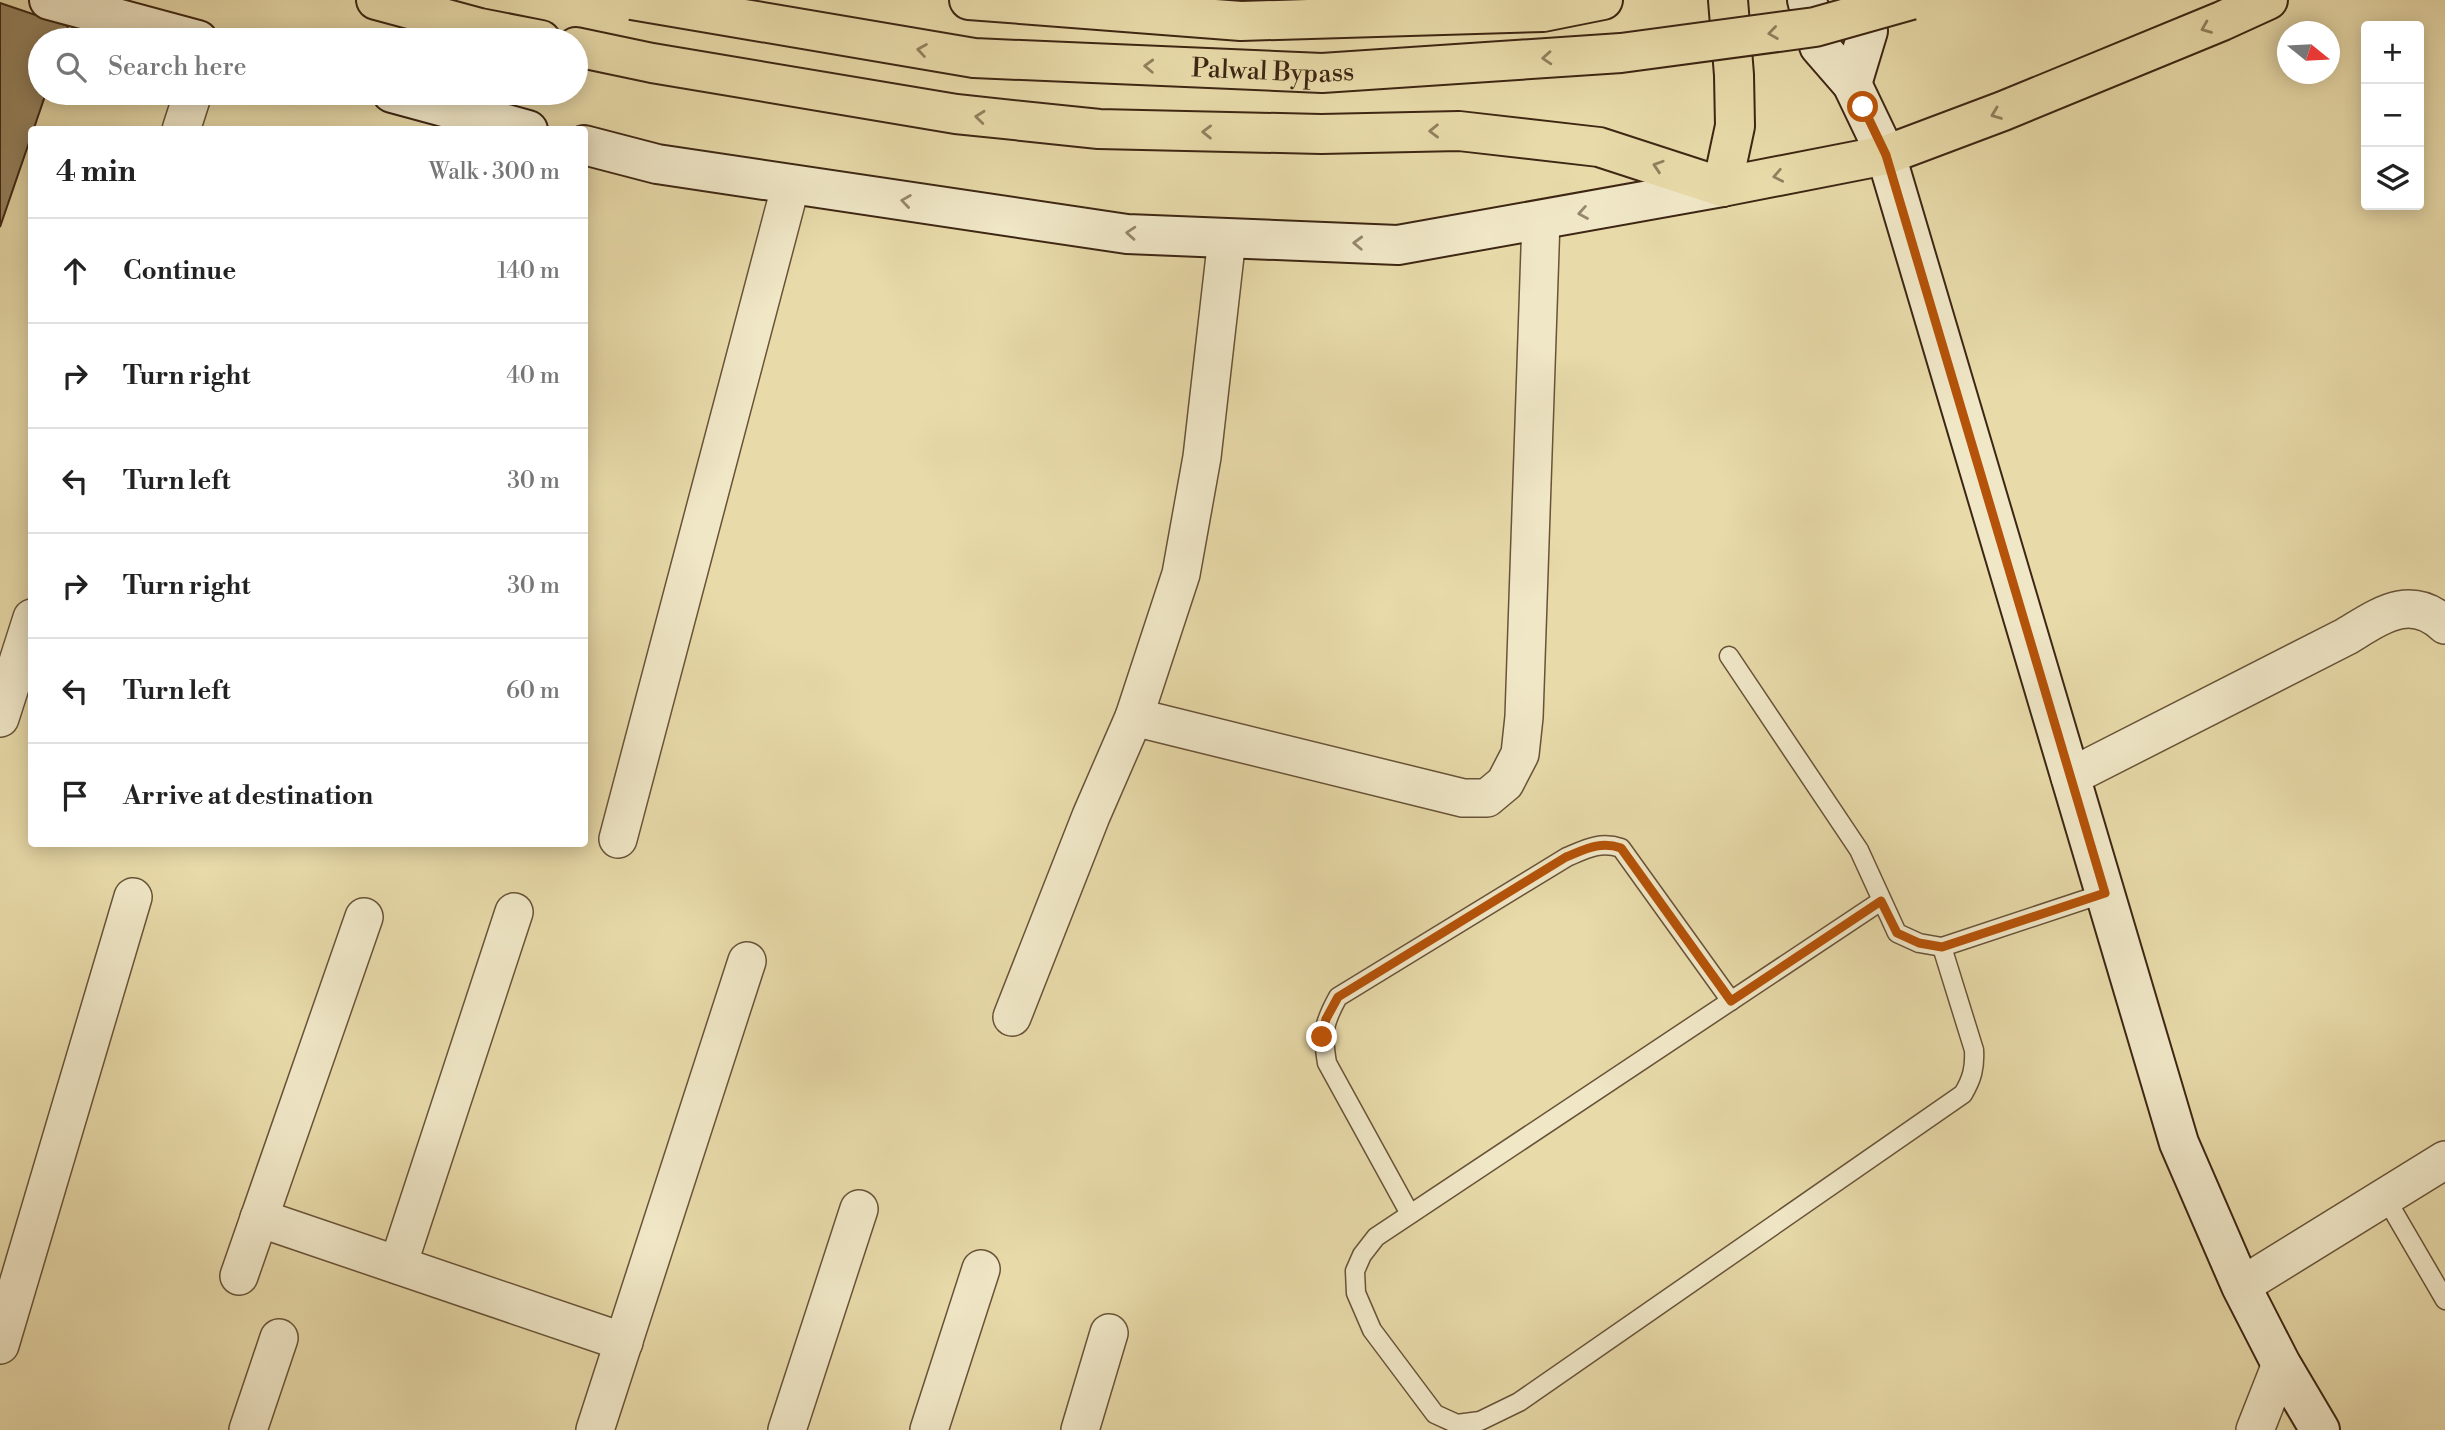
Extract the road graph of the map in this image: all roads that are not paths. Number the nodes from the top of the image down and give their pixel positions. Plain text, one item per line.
1 (49, 0) edge
2 (376, 0) edge
3 (632, 0) edge
4 (969, 0) edge
5 (1603, 0) edge
6 (1728, 0) edge
7 (1807, 0) edge
8 (1861, 0) edge
9 (1911, 0) edge
10 (2268, 0) edge
11 (153, 28) edge
12 (480, 28) edge
13 (588, 50) edge
14 (1852, 84) junction
15 (188, 105) edge
16 (436, 105) edge
17 (182, 126) edge
18 (513, 126) edge
19 (588, 146) edge
20 (1886, 155) junction
21 (791, 184) junction
22 (1722, 187) junction
23 (1541, 220) junction
24 (1227, 238) junction
25 (2445, 625) edge
26 (28, 630) edge
27 (1729, 656) dead end
28 (1135, 717) junction
29 (0, 718) edge
30 (2070, 777) junction
31 (618, 839) dead end
32 (2105, 893) junction
33 (133, 897) dead end
34 (1881, 901) junction
35 (514, 912) dead end
36 (364, 917) dead end
37 (1942, 947) junction
38 (747, 961) dead end
39 (1731, 1001) junction
40 (1012, 1017) dead end
41 (2445, 1160) edge
42 (2385, 1197) junction
43 (859, 1209) dead end
44 (1410, 1214) junction
45 (259, 1218) junction
46 (398, 1265) junction
47 (981, 1269) dead end
48 (239, 1276) dead end
49 (2241, 1286) junction
50 (2445, 1300) edge
51 (1109, 1333) dead end
52 (278, 1338) dead end
53 (624, 1342) junction
54 (0, 1345) edge
55 (2281, 1364) junction
56 (248, 1430) edge
57 (595, 1430) edge
58 (788, 1430) edge
59 (929, 1430) edge
60 (1080, 1430) edge
61 (2255, 1430) edge
62 (2320, 1430) edge

1 - 11 street
2 - 12 highway
9 -> 3 highway, Palwal Bypass, bridge
4 - 5 highway, Palwal Bypass
6 - 22 highway
7 - 14 street
8 - 14 street
10 -> 20 highway
22 -> 13 highway
14 - 20 street
15 - 17 street
16 - 18 street
19 - 21 street
20 -> 22 highway
20 - 30 street
24 -> 21 street
21 - 31 street
22 -> 23 street
23 -> 24 street
23 - 28 street
24 - 28 street
25 - 30 street
26 - 29 street
27 - 34 lane
28 - 40 street
30 - 32 street
32 - 37 lane
32 - 49 street
33 - 54 street
34 - 37 lane
34 - 39 lane
35 - 46 street
36 - 45 street
37 - 44 lane
38 - 53 street
39 - 44 lane
39 - 44 lane
41 - 42 street
42 - 49 street
42 - 50 lane
43 - 58 street
45 - 46 street
45 - 48 street
46 - 53 street
47 - 59 street
49 - 55 street
51 - 60 street
52 - 56 street
53 - 57 street
55 - 61 street
55 - 62 street

